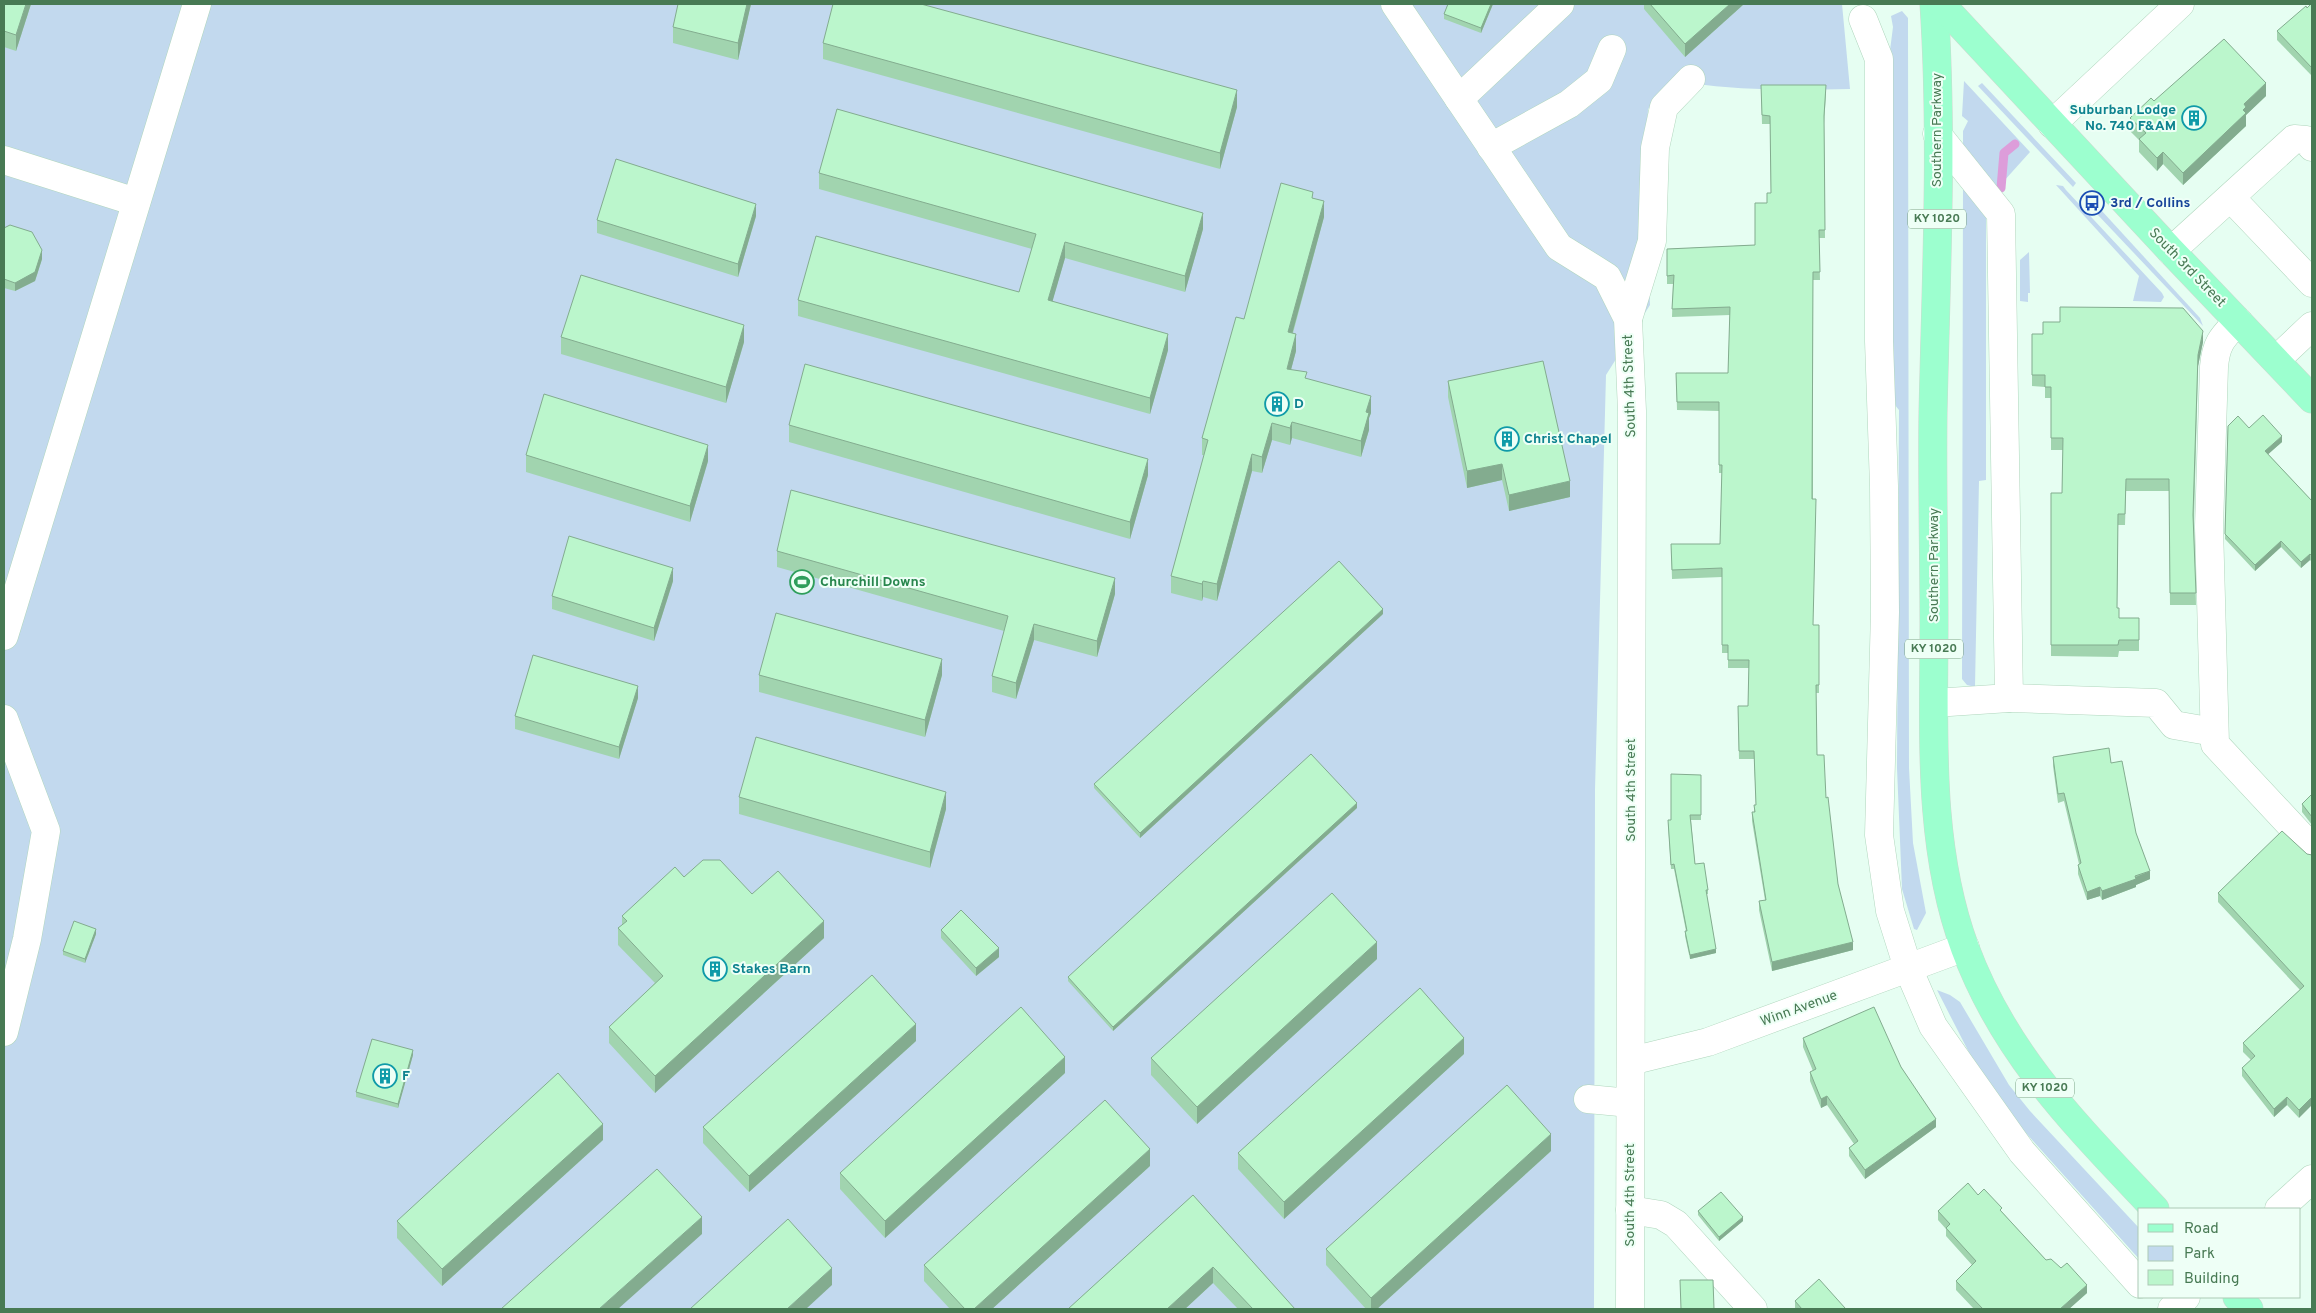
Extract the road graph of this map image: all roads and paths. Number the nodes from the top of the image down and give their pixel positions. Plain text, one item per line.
1 (197, 4) edge
2 (1395, 4) edge
3 (1560, 4) edge
4 (1934, 4) edge
5 (1942, 4) edge
6 (2180, 4) edge
7 (1863, 19) dead end
8 (1612, 49) dead end
9 (1691, 79) dead end
10 (1459, 99) junction
11 (2052, 124) junction
12 (1937, 134) junction
13 (1491, 147) junction
14 (2312, 147) edge
15 (4, 160) edge
16 (2231, 198) junction
17 (136, 202) junction
18 (2171, 251) junction
19 (2312, 283) edge
20 (1628, 319) junction
21 (2238, 321) junction
22 (2312, 326) edge
23 (2276, 360) junction
24 (2312, 399) edge
25 (4, 636) edge
26 (2009, 698) junction
27 (1934, 703) junction
28 (4, 719) edge
29 (2214, 732) junction
30 (2312, 848) edge
31 (1965, 947) junction
32 (1908, 968) junction
33 (4, 1032) edge
34 (1631, 1061) junction
35 (1588, 1099) dead end
36 (1630, 1103) junction
37 (2312, 1178) edge
38 (2154, 1208) edge
39 (2280, 1208) edge
40 (1630, 1210) junction
41 (2138, 1282) edge
42 (2153, 1298) edge
43 (2185, 1298) edge
44 (2238, 1298) edge
45 (1630, 1309) edge
46 (1753, 1309) edge
47 (2164, 1309) edge
48 (2172, 1309) edge
49 (2249, 1309) edge

1 - 17 street
2 - 10 street
3 - 10 street
4 - 12 main road, Southern Parkway / KY 1020
5 - 11 main road, South 3rd Street
6 - 11 street
7 - 32 street
8 - 13 street
9 - 20 street
10 - 13 street
11 - 18 main road, South 3rd Street
12 - 26 street
12 - 27 main road, Southern Parkway / KY 1020
13 - 20 street, South 4th Street
14 - 16 street
15 - 17 street
16 - 18 street
16 - 19 street
17 - 25 street
18 - 21 main road, South 3rd Street
20 - 34 street, South 4th Street
21 - 23 main road, South 3rd Street
21 - 29 street
22 - 23 street
23 - 24 main road, South 3rd Street
26 - 27 street
26 - 29 street
27 - 31 main road, Southern Parkway / KY 1020
28 - 33 street
29 - 30 street
31 - 32 street, Winn Avenue
31 - 38 main road, Southern Parkway / KY 1020
32 - 34 street, Winn Avenue
32 - 41 street
34 - 36 street, South 4th Street
35 - 36 street
36 - 40 street, South 4th Street
37 - 39 street
40 - 45 street, South 4th Street
40 - 46 street
42 - 47 street
43 - 48 street
44 - 49 main road

